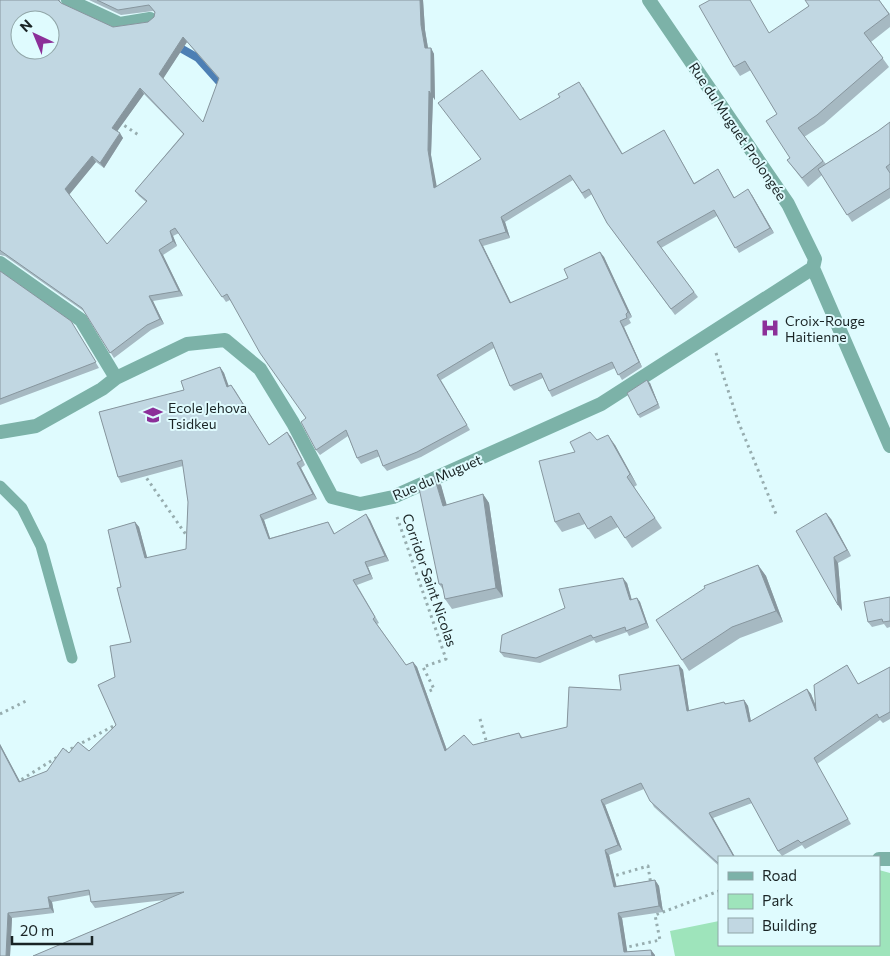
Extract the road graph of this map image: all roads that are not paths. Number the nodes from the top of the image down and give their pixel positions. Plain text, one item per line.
1 (68, 0) edge
2 (649, 0) edge
3 (150, 19) edge
4 (0, 263) edge
5 (813, 268) junction
6 (116, 378) junction
7 (0, 432) edge
8 (890, 446) edge
9 (0, 486) edge
10 (72, 658) dead end

1 - 3 street
2 - 5 street, Rue du Muguet Prolongée
4 - 6 street
5 - 6 street, Rue du Muguet
5 - 8 street, Rue du Muguet Prolongée
6 - 7 street, Rue du Muguet
9 - 10 lane

